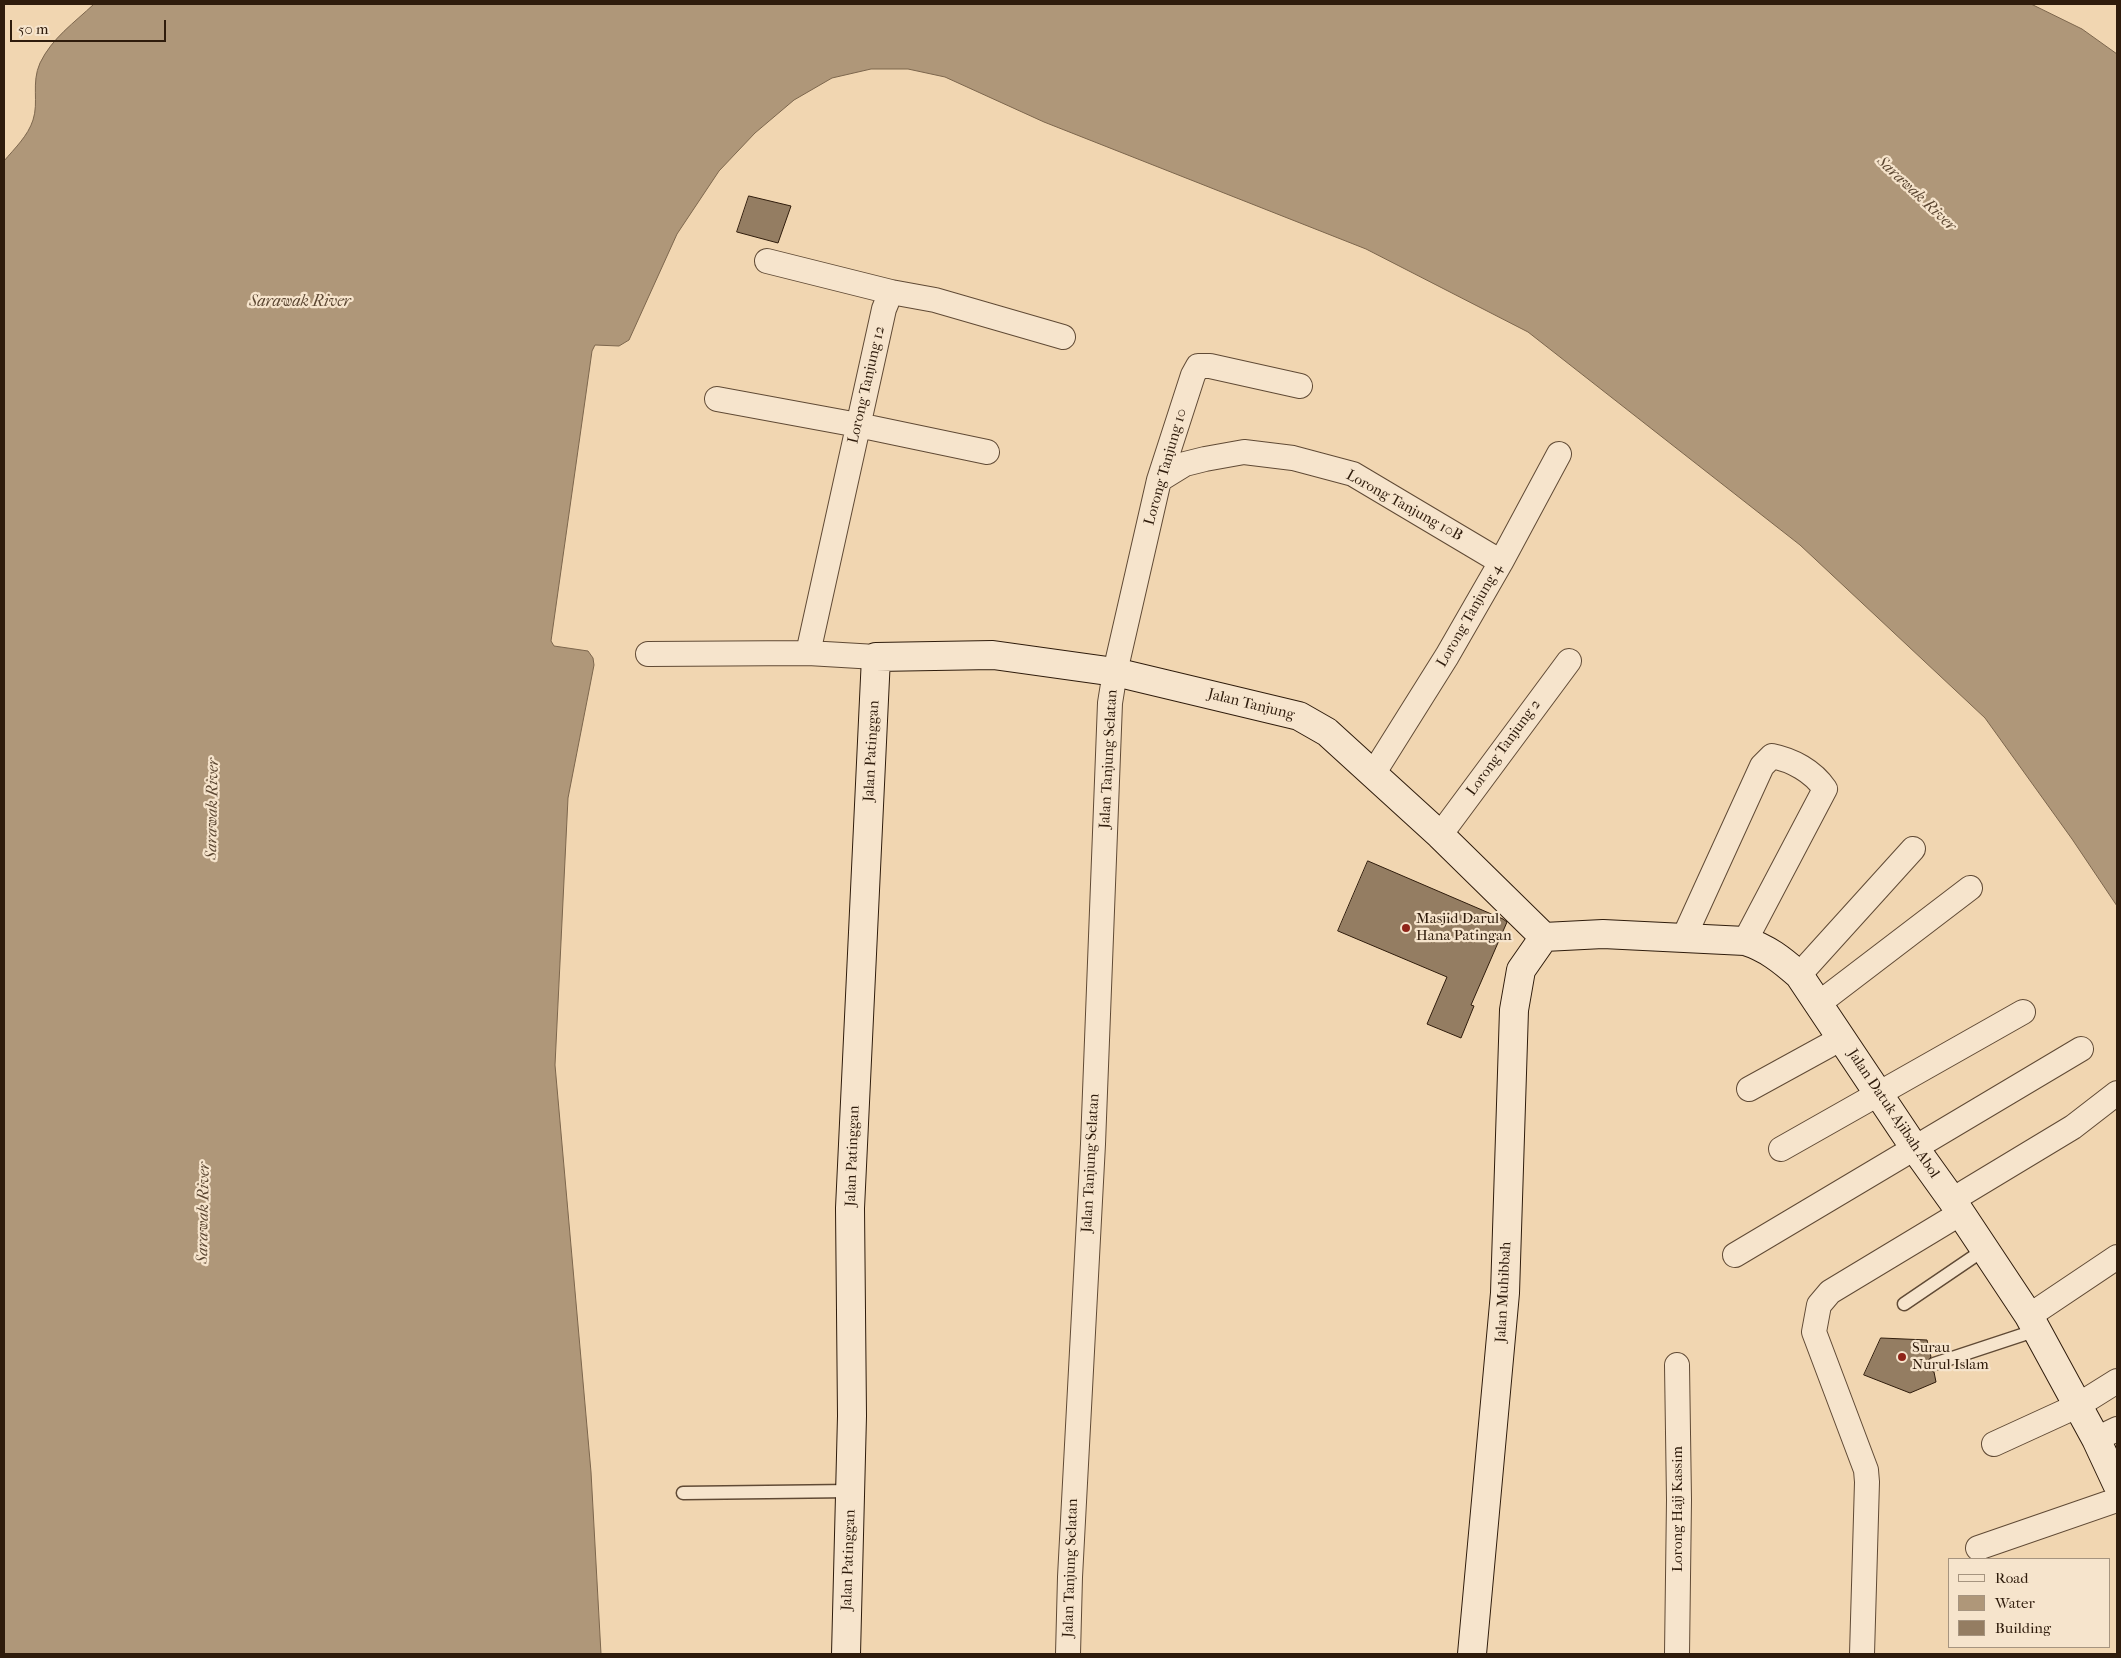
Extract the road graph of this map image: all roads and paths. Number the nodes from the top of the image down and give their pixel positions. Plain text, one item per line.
1 (766, 261) dead end
2 (891, 292) junction
3 (1063, 337) dead end
4 (1300, 386) dead end
5 (717, 399) dead end
6 (858, 425) junction
7 (987, 452) dead end
8 (1559, 454) dead end
9 (1159, 480) junction
10 (1501, 562) junction
11 (808, 653) junction
12 (648, 654) dead end
13 (876, 657) junction
14 (1569, 661) dead end
15 (1115, 672) junction
16 (1373, 774) junction
17 (1440, 835) junction
18 (1913, 849) dead end
19 (1970, 888) dead end
20 (1684, 937) junction
21 (1544, 938) junction
22 (1744, 941) junction
23 (1799, 975) junction
24 (1818, 1004) junction
25 (2023, 1012) dead end
26 (1842, 1038) junction
27 (2080, 1050) dead end
28 (1749, 1089) dead end
29 (2117, 1093) edge
30 (1879, 1094) junction
31 (1914, 1147) junction
32 (1781, 1149) dead end
33 (1956, 1206) junction
34 (1985, 1249) junction
35 (1735, 1255) dead end
36 (2117, 1257) edge
37 (1904, 1304) dead end
38 (2033, 1323) junction
39 (1934, 1364) dead end
40 (1677, 1365) dead end
41 (2117, 1381) edge
42 (2077, 1406) junction
43 (2107, 1434) edge
44 (1994, 1444) dead end
45 (2117, 1484) edge
46 (851, 1491) junction
47 (683, 1493) dead end
48 (2117, 1500) edge
49 (1978, 1548) dead end
50 (846, 1654) edge
51 (1068, 1654) edge
52 (1472, 1654) edge
53 (1677, 1654) edge
54 (1862, 1654) edge

1 - 2 street
2 - 3 street
2 - 6 street, Lorong Tanjung 12
4 - 9 street, Lorong Tanjung 10
5 - 6 street
6 - 7 street
6 - 11 street, Lorong Tanjung 12
8 - 10 street, Lorong Tanjung 4
9 - 10 street, Lorong Tanjung 10B
9 - 15 street, Lorong Tanjung 10
10 - 16 street, Lorong Tanjung 4
11 - 12 street
11 - 13 street
13 - 15 main road, Jalan Tanjung
13 - 46 main road, Jalan Patinggan
14 - 17 street, Lorong Tanjung 2
15 - 16 main road, Jalan Tanjung
15 - 51 street, Jalan Tanjung Selatan
16 - 17 main road, Jalan Tanjung
17 - 21 main road, Jalan Tanjung
18 - 23 street
19 - 24 street
20 - 21 main road, Jalan Datuk Ajibah Abol
20 - 22 main road, Jalan Datuk Ajibah Abol
20 - 22 street
21 - 52 main road, Jalan Muhibbah
22 - 23 main road, Jalan Datuk Ajibah Abol
23 - 24 main road, Jalan Datuk Ajibah Abol
24 - 26 main road, Jalan Datuk Ajibah Abol
25 - 30 street
26 - 28 street
26 - 30 main road, Jalan Datuk Ajibah Abol
27 - 31 street
29 - 33 street
30 - 31 main road, Jalan Datuk Ajibah Abol
30 - 32 street
31 - 33 main road, Jalan Datuk Ajibah Abol
31 - 35 street
33 - 34 main road, Jalan Datuk Ajibah Abol
33 - 54 street
34 - 37 lane
34 - 38 main road, Jalan Datuk Ajibah Abol
36 - 38 street
38 - 39 lane
38 - 42 main road, Jalan Datuk Ajibah Abol
40 - 53 street, Lorong Hajj Kassim
41 - 42 street
42 - 43 main road, Jalan Datuk Ajibah Abol
42 - 44 street
43 - 45 main road, Jalan Datuk Ajibah Abol
46 - 47 lane
46 - 50 main road, Jalan Patinggan
48 - 49 street

